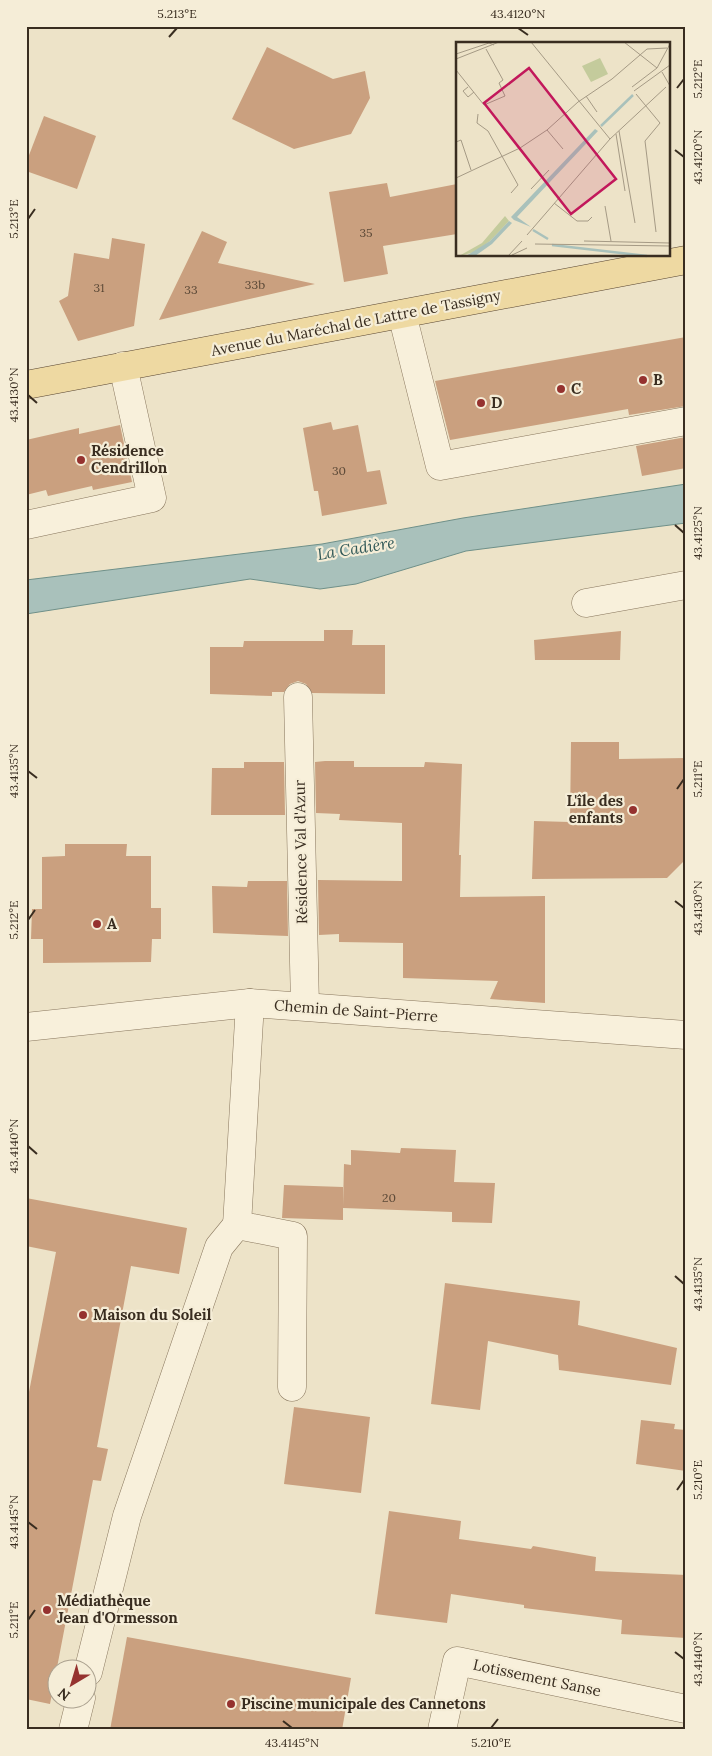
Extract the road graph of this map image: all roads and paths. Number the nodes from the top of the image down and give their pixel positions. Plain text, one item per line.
1 (686, 260) edge
2 (402, 314) junction
3 (123, 366) junction
4 (26, 385) edge
5 (686, 421) edge
6 (26, 525) edge
7 (686, 586) edge
8 (586, 603) dead end
9 (298, 697) dead end
10 (250, 1003) junction
11 (304, 1006) junction
12 (26, 1027) edge
13 (686, 1035) edge
14 (237, 1225) junction
15 (292, 1387) dead end
16 (92, 1658) edge
17 (78, 1708) edge
18 (686, 1709) edge
19 (73, 1730) edge
20 (442, 1730) edge

1 - 2 main road, Avenue du Maréchal de Lattre de Tassigny
2 - 3 main road, Avenue du Maréchal de Lattre de Tassigny
2 - 5 street
3 - 4 main road, Avenue du Maréchal de Lattre de Tassigny
3 - 6 street
7 - 8 street
9 - 11 street, Résidence Val d'Azur
10 - 11 street, Chemin de Saint-Pierre
10 - 12 street, Chemin de Saint-Pierre
10 - 14 street
11 - 13 street, Chemin de Saint-Pierre
14 - 15 street
14 - 16 street
17 - 19 street
18 - 20 street, Lotissement Sanse

